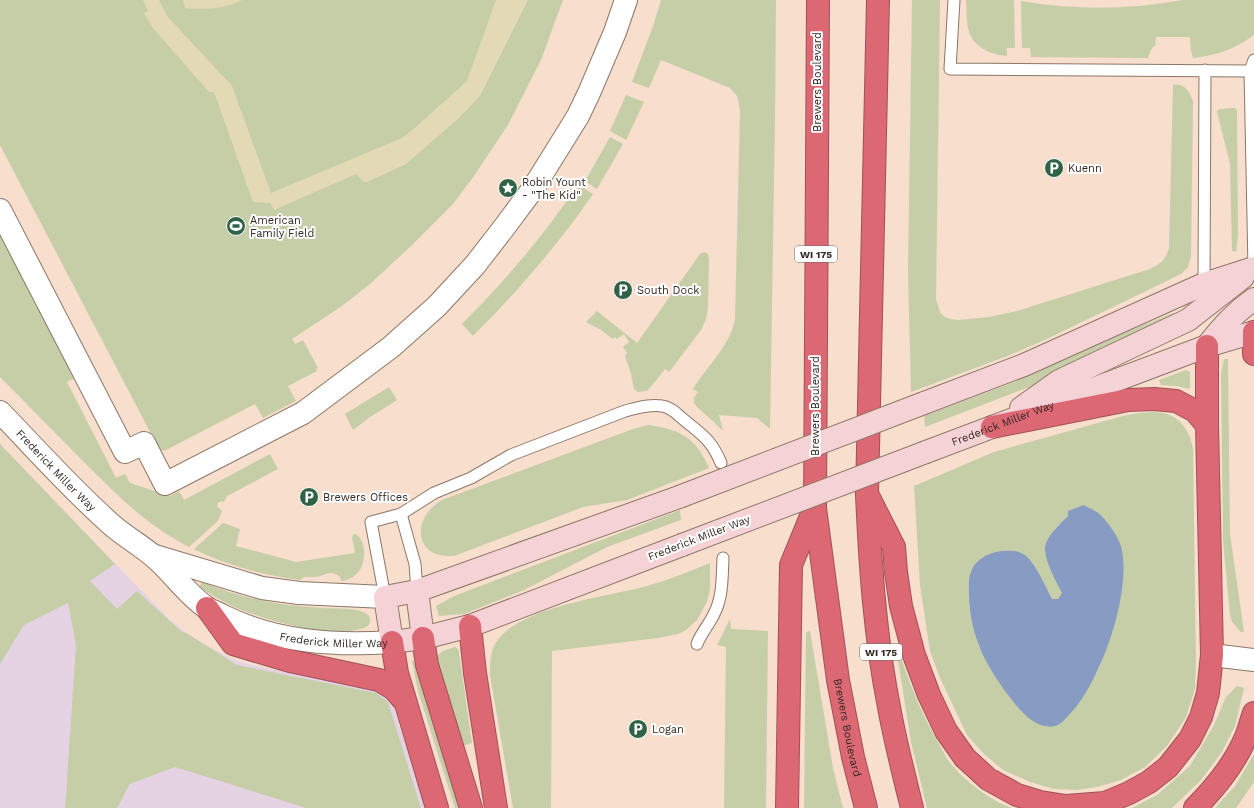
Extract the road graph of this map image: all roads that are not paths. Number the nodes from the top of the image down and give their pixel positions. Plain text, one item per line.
1 (626, 0) edge
2 (818, 0) edge
3 (878, 0) edge
4 (954, 0) edge
5 (1254, 60) edge
6 (1205, 70) junction
7 (1250, 71) junction
8 (0, 210) edge
9 (1254, 268) edge
10 (1204, 284) junction
11 (1254, 299) edge
12 (1205, 307) junction
13 (1254, 332) edge
14 (1207, 346) junction
15 (1254, 354) edge
16 (0, 412) edge
17 (1207, 425) junction
18 (992, 428) junction
19 (721, 463) dead end
20 (867, 494) junction
21 (815, 508) junction
22 (401, 514) junction
23 (153, 556) junction
24 (723, 558) dead end
25 (417, 591) junction
26 (385, 597) junction
27 (207, 608) junction
28 (470, 626) junction
29 (423, 638) junction
30 (392, 642) junction
31 (697, 644) dead end
32 (1212, 655) junction
33 (1254, 660) edge
34 (405, 702) junction
35 (1254, 713) edge
36 (437, 808) edge
37 (471, 808) edge
38 (496, 808) edge
39 (787, 808) edge
40 (866, 808) edge
41 (912, 808) edge
42 (1195, 808) edge

1 - 8 street
2 - 21 highway, Brewers Boulevard / WI 175
3 - 20 highway, WI 175
4 - 6 lane
5 - 7 lane
6 - 7 lane
6 - 10 lane
7 - 9 lane
9 - 10 street, Frederick Miller Way
9 - 11 street
9 - 12 street
10 - 12 street
10 - 25 street, Frederick Miller Way, bridge
11 - 13 street
11 - 14 street
12 - 14 street
12 - 18 street
13 - 14 street, Frederick Miller Way
13 - 15 highway
14 - 17 highway
14 - 18 street, Frederick Miller Way
16 - 23 street, Frederick Miller Way
17 - 18 highway
17 - 32 highway
18 - 28 street, Frederick Miller Way, bridge
19 - 22 lane
20 - 32 highway
20 - 41 highway, WI 175
21 - 39 highway
21 - 40 highway, Brewers Boulevard / WI 175
22 - 25 lane
22 - 26 lane
23 - 26 street, Frederick Miller Way
23 - 27 street, Frederick Miller Way
24 - 31 lane
25 - 26 street, Frederick Miller Way
25 - 29 street
26 - 30 street
27 - 30 street, Frederick Miller Way
27 - 34 highway
28 - 29 street, Frederick Miller Way
28 - 38 highway
29 - 30 street, Frederick Miller Way
29 - 37 highway
30 - 34 highway
32 - 33 street
34 - 36 highway
35 - 42 highway

